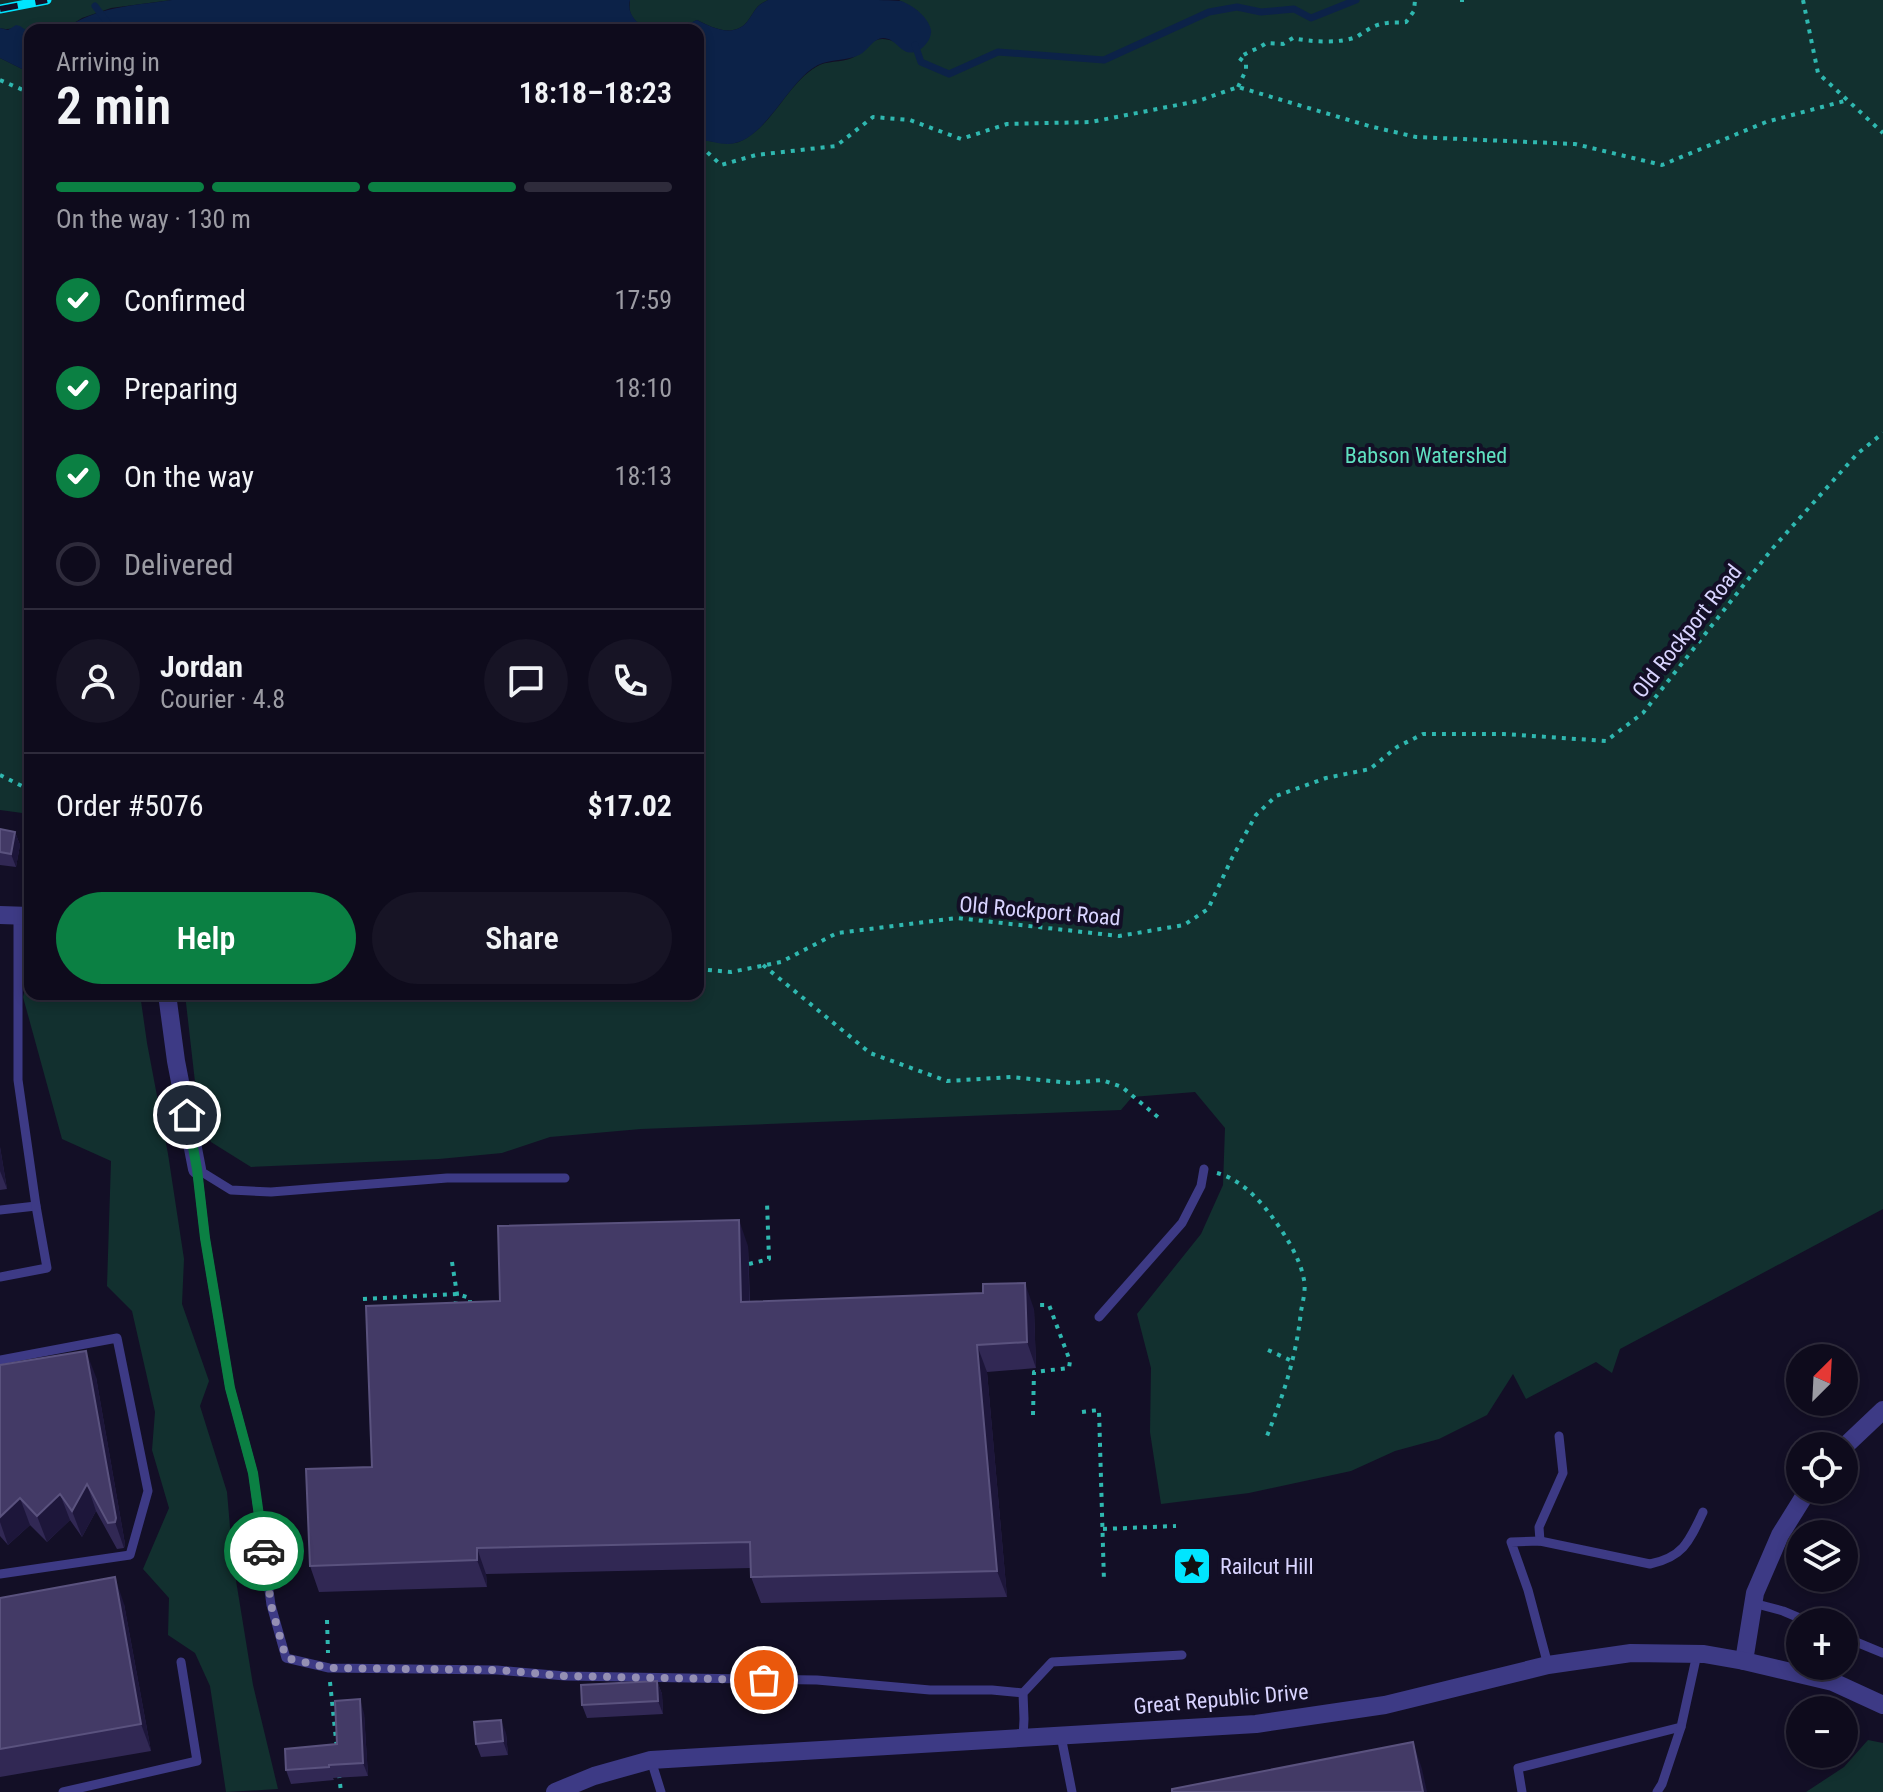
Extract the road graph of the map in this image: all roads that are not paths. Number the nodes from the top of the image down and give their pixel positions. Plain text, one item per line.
1 (16, 916) edge
2 (168, 1000) edge
3 (197, 1169) junction
4 (1204, 1169) road end
5 (565, 1178) dead end
6 (36, 1206) junction
7 (0, 1210) edge
8 (0, 1277) edge
9 (1099, 1317) dead end
10 (0, 1360) edge
11 (1883, 1410) edge
12 (1858, 1434) edge
13 (1559, 1436) dead end
14 (1799, 1504) edge
15 (1703, 1512) dead end
16 (1540, 1541) junction
17 (0, 1574) edge
18 (1753, 1603) junction
19 (1786, 1612) edge
20 (1858, 1643) edge
21 (1883, 1653) edge
22 (1697, 1654) junction
23 (1182, 1655) dead end
24 (1744, 1661) junction
25 (181, 1662) dead end
26 (1548, 1665) junction
27 (1023, 1693) junction
28 (1883, 1705) edge
29 (1681, 1727) junction
30 (1061, 1736) junction
31 (1023, 1739) junction
32 (651, 1760) junction
33 (63, 1792) edge
34 (555, 1792) edge
35 (661, 1792) edge
36 (1072, 1792) edge
37 (1522, 1792) edge
38 (1657, 1792) edge

1 - 6 lane
2 - 3 street
3 - 5 lane
3 - 27 lane
4 - 9 lane
6 - 7 lane
6 - 8 lane
10 - 17 lane
11 - 12 street
13 - 16 lane
14 - 18 street
15 - 16 lane
16 - 26 lane
18 - 19 lane
18 - 24 street
20 - 21 lane
22 - 24 street, Great Republic Drive
22 - 26 street, Great Republic Drive
22 - 29 lane
23 - 27 lane
24 - 28 street, Great Republic Drive
25 - 33 lane
26 - 30 street, Great Republic Drive
27 - 31 lane
29 - 37 lane
29 - 38 lane
30 - 31 street, Great Republic Drive
30 - 36 lane
31 - 32 street, Great Republic Drive
32 - 34 street, Great Republic Drive
32 - 35 lane

